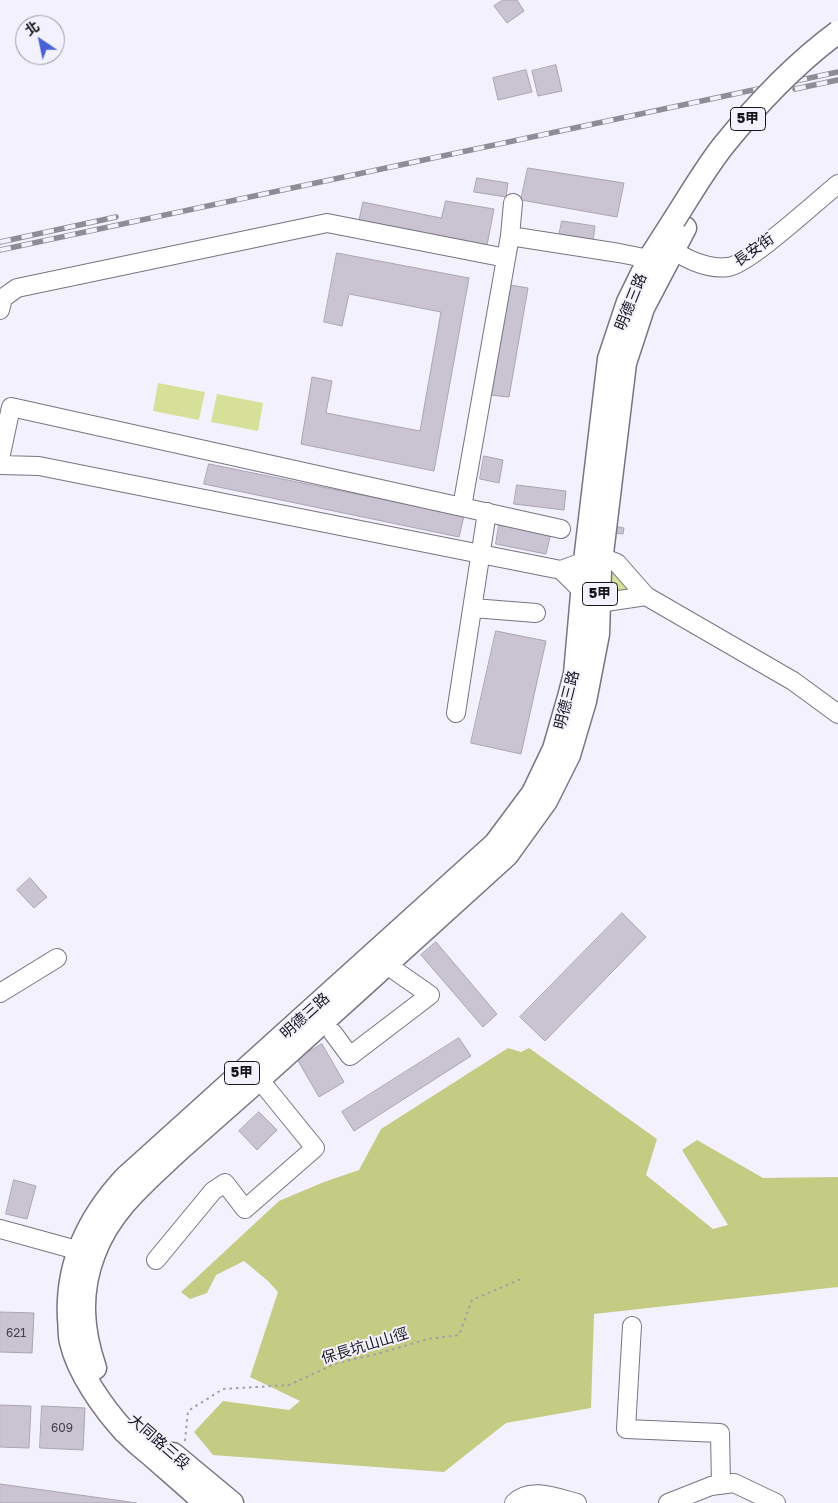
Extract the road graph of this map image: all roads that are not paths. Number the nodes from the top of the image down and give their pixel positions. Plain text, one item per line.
1 (838, 32) edge
2 (838, 49) edge
3 (838, 184) edge
4 (513, 203) dead end
5 (679, 224) junction
6 (510, 236) junction
7 (661, 254) junction
8 (506, 258) junction
9 (0, 310) edge
10 (6, 404) edge
11 (0, 459) edge
12 (0, 464) edge
13 (462, 507) junction
14 (487, 512) junction
15 (561, 529) dead end
16 (480, 553) junction
17 (593, 559) junction
18 (561, 570) junction
19 (646, 596) junction
20 (592, 598) junction
21 (473, 608) junction
22 (536, 613) dead end
23 (456, 712) dead end
24 (838, 714) edge
25 (56, 958) dead end
26 (381, 959) junction
27 (0, 993) edge
28 (333, 1032) dead end
29 (259, 1079) junction
30 (0, 1229) edge
31 (86, 1252) junction
32 (156, 1260) dead end
33 (632, 1326) dead end
34 (721, 1485) junction
35 (205, 1503) edge
36 (232, 1503) edge
37 (514, 1503) edge
38 (577, 1503) edge
39 (668, 1503) edge
40 (776, 1503) edge

1 - 5 main road, 明德三路 / 5甲, bridge
2 - 5 main road, 明德三路 / 5甲
3 - 7 street, 長安街
4 - 6 street
5 - 7 main road, 明德三路 / 5甲
6 - 7 street, 長安街
6 - 8 street
7 - 17 main road, 明德三路 / 5甲
8 - 9 street
8 - 13 street
10 - 11 street
10 - 13 street
12 - 16 street
13 - 14 street
14 - 15 street
14 - 16 street
16 - 18 street
16 - 21 street
17 - 18 street
17 - 19 street
17 - 20 main road, 明德三路 / 5甲
18 - 20 street
19 - 20 street
19 - 24 street
20 - 26 main road, 明德三路 / 5甲
21 - 22 street
21 - 23 street
25 - 27 street
26 - 28 street
26 - 29 main road, 明德三路 / 5甲
26 - 31 main road, 明德三路 / 5甲
29 - 31 main road, 明德三路 / 5甲
29 - 32 street
30 - 31 street
31 - 35 main road, 大同路三段 / 5甲
31 - 36 main road, 大同路三段 / 5甲
33 - 34 street
34 - 39 street
34 - 40 street
37 - 38 street

